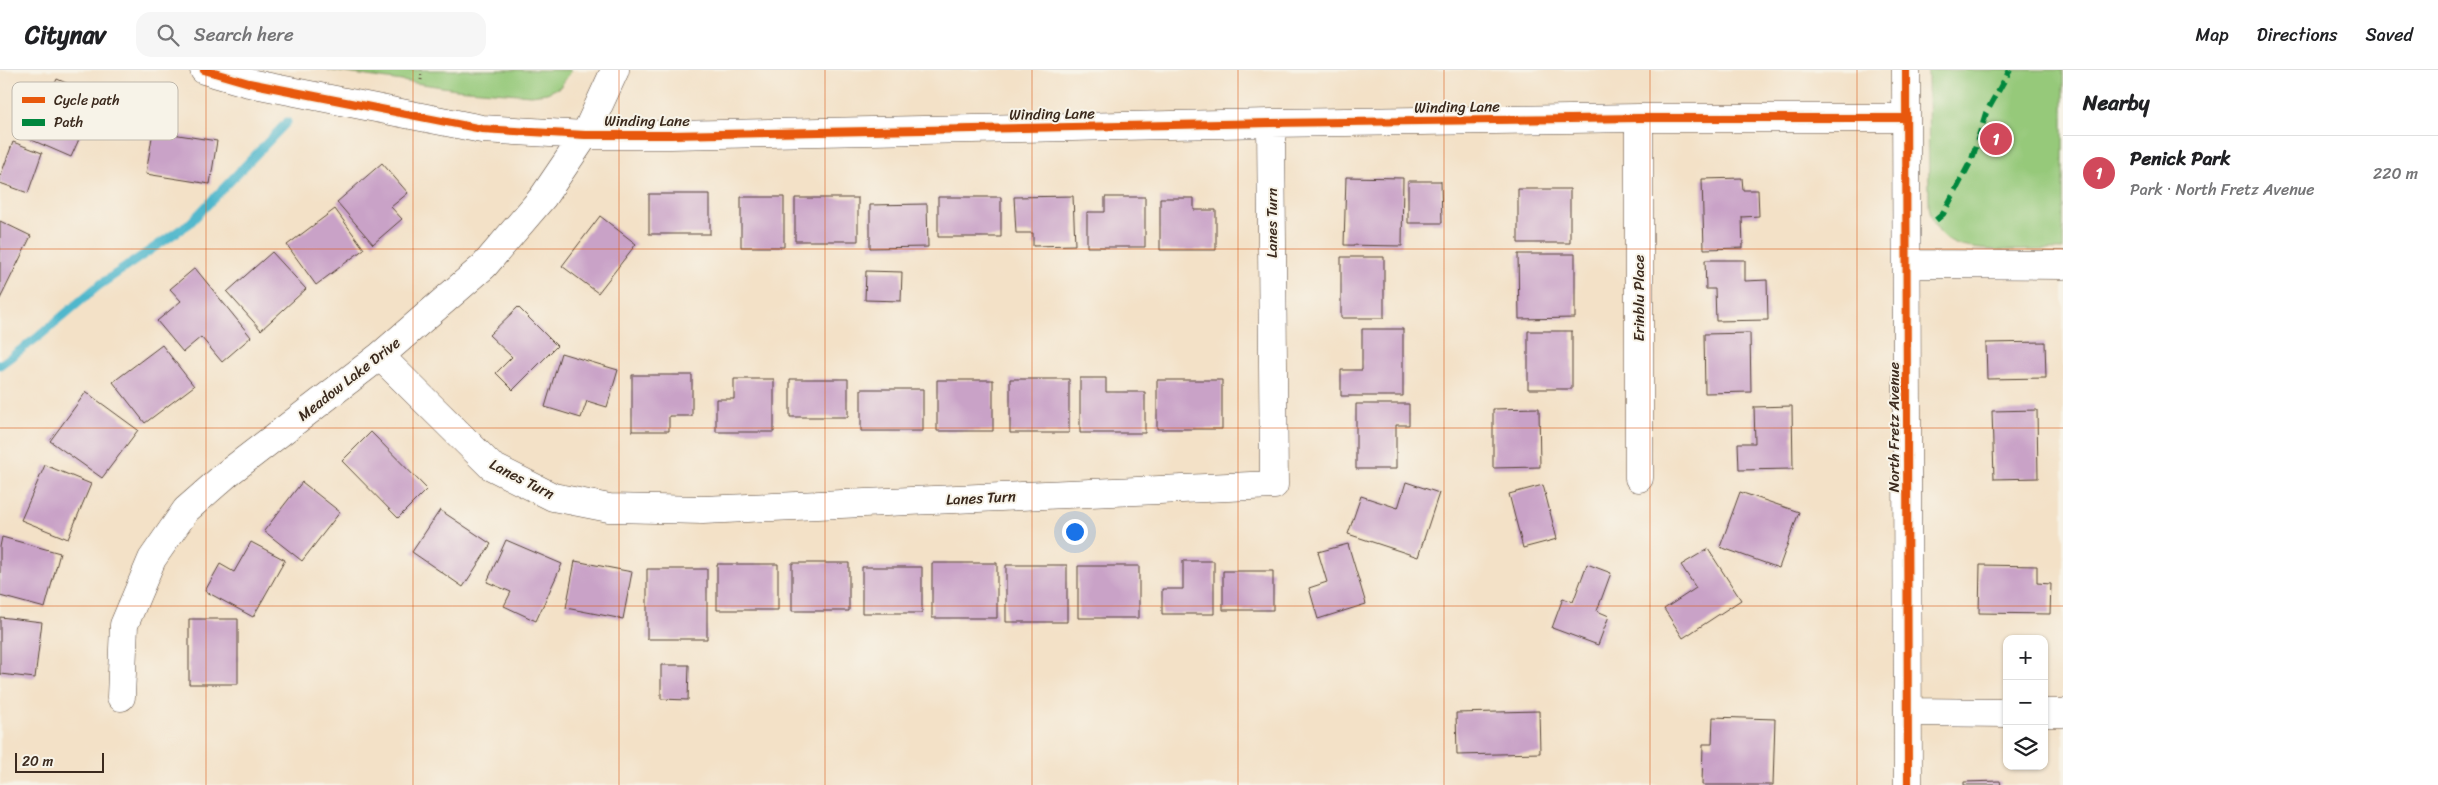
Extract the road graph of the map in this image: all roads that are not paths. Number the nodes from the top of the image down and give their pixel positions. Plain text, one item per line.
1 (204, 70) edge
2 (614, 70) edge
3 (1906, 70) edge
4 (1639, 118) junction
5 (1906, 118) junction
6 (1271, 123) junction
7 (586, 135) junction
8 (1908, 264) junction
9 (2063, 265) edge
10 (380, 356) junction
11 (1639, 478) dead end
12 (121, 697) dead end
13 (1908, 712) junction
14 (2003, 713) edge
15 (2048, 713) edge
16 (2063, 713) edge
17 (1908, 785) edge

1 - 7 street, Winding Lane
2 - 7 street, Meadow Lake Drive
3 - 5 street, North Fretz Avenue
4 - 5 street, Winding Lane
4 - 6 street, Winding Lane
4 - 11 street, Erinblu Place
5 - 8 street, North Fretz Avenue
6 - 7 street, Winding Lane
6 - 10 street, Lanes Turn
7 - 10 street, Meadow Lake Drive
8 - 9 street
8 - 13 street, North Fretz Avenue
10 - 12 street, Meadow Lake Drive
13 - 14 street
13 - 17 street, North Fretz Avenue
15 - 16 street

